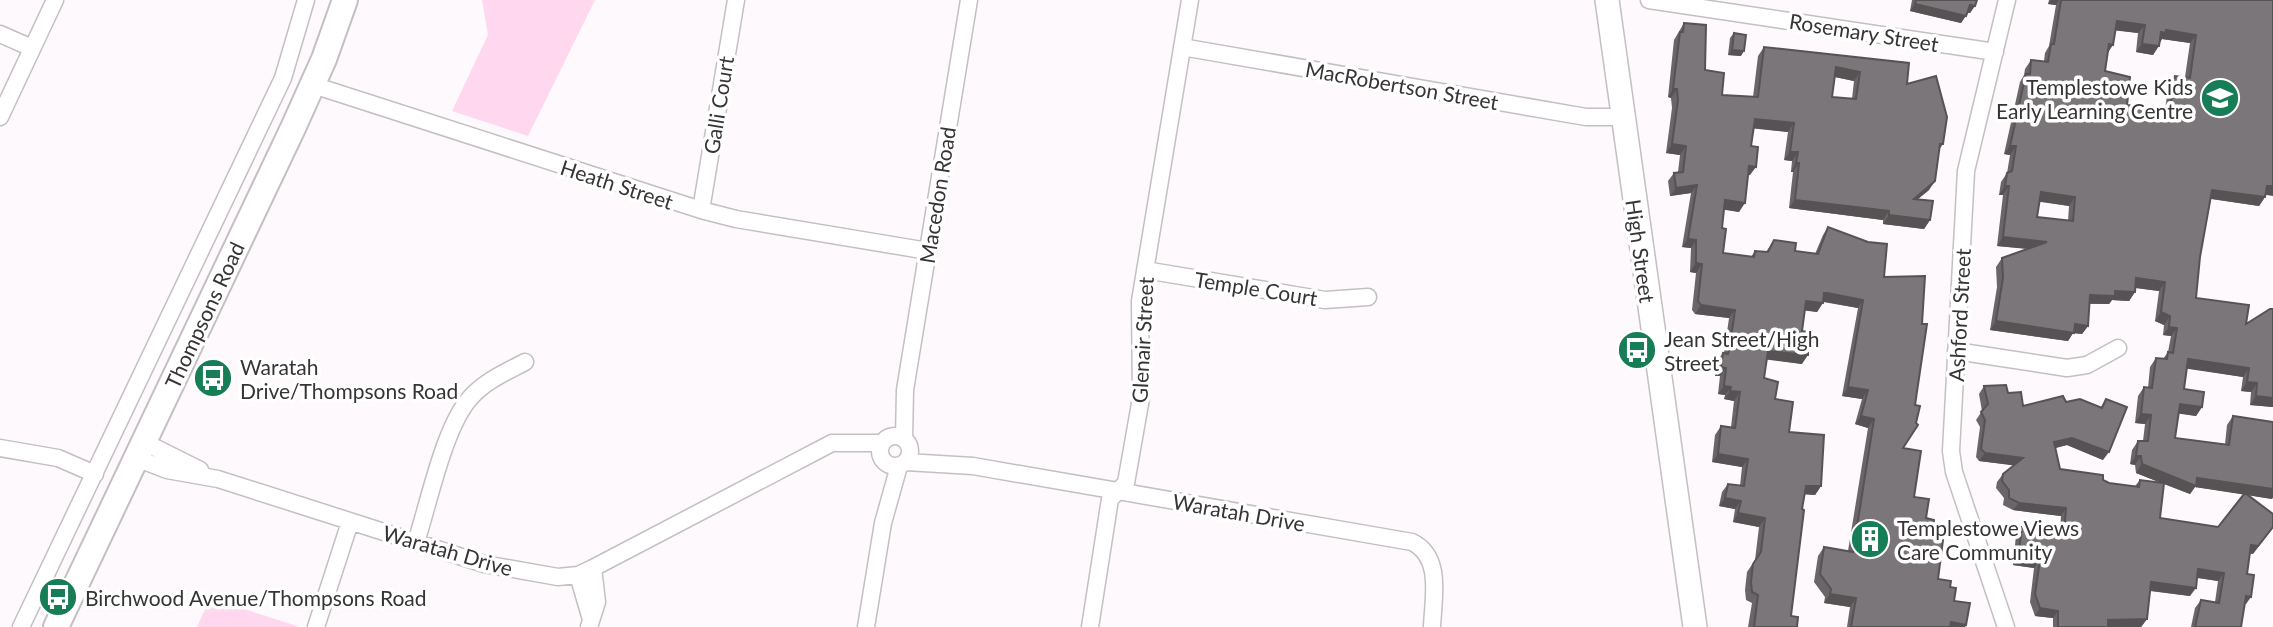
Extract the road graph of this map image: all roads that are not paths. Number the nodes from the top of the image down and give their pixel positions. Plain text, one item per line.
1 (55, 0) edge
2 (306, 0) edge
3 (345, 0) edge
4 (361, 0) edge
5 (736, 0) edge
6 (969, 0) edge
7 (1190, 0) edge
8 (1607, 0) edge
9 (1649, 0) edge
10 (2007, 0) edge
11 (0, 34) edge
12 (1182, 47) junction
13 (32, 48) junction
14 (1995, 52) junction
15 (321, 88) junction
16 (0, 117) edge
17 (1623, 117) junction
18 (701, 211) junction
19 (928, 251) junction
20 (1144, 271) junction
21 (1368, 297) dead end
22 (2118, 348) dead end
23 (1956, 351) junction
24 (525, 362) dead end
25 (0, 448) edge
26 (894, 451) junction
27 (148, 454) junction
28 (94, 474) junction
29 (1118, 491) junction
30 (350, 522) junction
31 (416, 542) junction
32 (586, 571) junction
33 (590, 623) edge
34 (21, 627) edge
35 (56, 627) edge
36 (75, 627) edge
37 (316, 627) edge
38 (866, 627) edge
39 (1090, 627) edge
40 (1432, 627) edge
41 (1695, 627) edge
42 (2006, 627) edge

1 - 13 street
2 - 28 street, Thompsons Road
3 - 15 main road, Thompsons Road
4 - 15 main road, Thompsons Road
5 - 18 street, Galli Court
6 - 19 street, Macedon Road
7 - 12 street, Glenair Street
8 - 17 main road, High Street
9 - 14 street, Rosemary Street
10 - 14 street, Ashford Street
11 - 13 street
12 - 17 street, MacRobertson Street
12 - 20 street, Glenair Street
13 - 16 street
14 - 23 street, Ashford Street
15 - 18 street, Heath Street
15 - 27 main road, Thompsons Road
17 - 41 main road, High Street
18 - 19 street, Heath Street
19 - 26 street, Macedon Road
20 - 21 street, Temple Court
20 - 29 street, Glenair Street
22 - 23 street
23 - 42 street, Ashford Street
24 - 31 street
25 - 28 street
26 - 29 street, Waratah Drive
26 - 32 street, Waratah Drive
26 - 38 street, Macedon Road
27 - 30 street, Waratah Drive
27 - 35 main road, Thompsons Road
27 - 36 main road, Thompsons Road
28 - 34 street, Thompsons Road
29 - 39 street, Glenair Street
29 - 40 street, Waratah Drive
30 - 31 street, Waratah Drive
30 - 37 street
31 - 32 street, Waratah Drive
32 - 33 street

